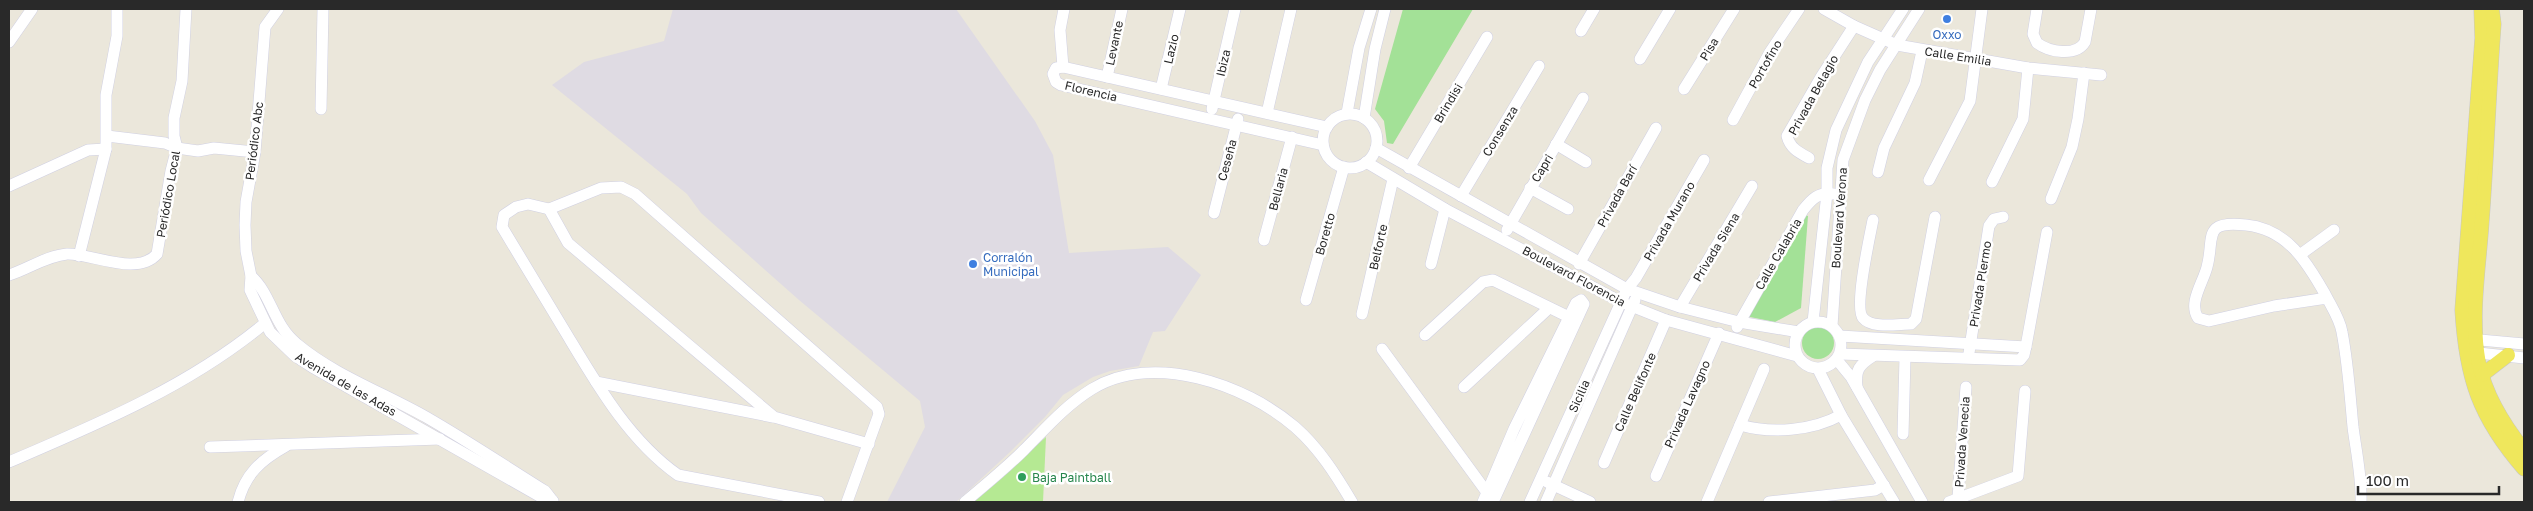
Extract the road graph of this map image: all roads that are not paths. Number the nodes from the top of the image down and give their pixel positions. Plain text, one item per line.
1 (32, 9) edge
2 (117, 9) edge
3 (186, 9) edge
4 (265, 9) edge
5 (278, 9) edge
6 (323, 9) edge
7 (1064, 9) edge
8 (1122, 9) edge
9 (1180, 9) edge
10 (1235, 9) edge
11 (1291, 9) edge
12 (1371, 9) edge
13 (1385, 9) edge
14 (1594, 9) edge
15 (1670, 9) edge
16 (1734, 9) edge
17 (1799, 9) edge
18 (1824, 9) edge
19 (1903, 9) edge
20 (1920, 9) edge
21 (1982, 9) edge
22 (2037, 9) edge
23 (2091, 9) edge
24 (2481, 9) edge
25 (2492, 9) edge
26 (1854, 26) junction
27 (265, 27) junction
28 (1581, 31) dead end
29 (1487, 37) dead end
30 (1882, 40) junction
31 (9, 42) edge
32 (1897, 45) junction
33 (1922, 51) junction
34 (2057, 51) junction
35 (1640, 58) dead end
36 (1975, 58) junction
37 (1539, 66) dead end
38 (1064, 67) junction
39 (2028, 68) junction
40 (2054, 69) junction
41 (2084, 73) junction
42 (2101, 75) dead end
43 (1107, 77) junction
44 (1161, 89) junction
45 (1684, 89) dead end
46 (1583, 98) dead end
47 (2483, 100) junction
48 (1214, 101) junction
49 (1242, 108) junction
50 (321, 109) dead end
51 (1267, 114) junction
52 (1347, 114) junction
53 (1210, 118) junction
54 (1364, 118) junction
55 (1733, 120) dead end
56 (1237, 125) junction
57 (1327, 127) junction
58 (1656, 128) dead end
59 (108, 136) junction
60 (1292, 137) junction
61 (1556, 144) junction
62 (1323, 145) junction
63 (177, 148) junction
64 (1376, 148) junction
65 (106, 149) junction
66 (255, 152) junction
67 (1809, 158) dead end
68 (1704, 160) dead end
69 (1366, 162) junction
70 (1586, 162) dead end
71 (1344, 167) junction
72 (1409, 168) junction
73 (1878, 172) dead end
74 (1393, 179) junction
75 (1929, 180) dead end
76 (1992, 182) dead end
77 (9, 186) edge
78 (1752, 186) dead end
79 (1530, 188) junction
80 (1827, 193) junction
81 (1461, 196) junction
82 (1839, 196) junction
83 (2051, 199) dead end
84 (549, 209) junction
85 (1445, 209) junction
86 (1568, 209) dead end
87 (1214, 213) dead end
88 (1935, 217) dead end
89 (2003, 217) dead end
90 (1873, 220) dead end
91 (1510, 224) junction
92 (2334, 230) dead end
93 (2047, 232) dead end
94 (1502, 238) junction
95 (1264, 240) dead end
96 (2301, 254) junction
97 (80, 256) junction
98 (1431, 264) dead end
99 (1579, 264) junction
100 (9, 275) edge
101 (252, 276) junction
102 (1633, 288) junction
103 (2327, 298) junction
104 (1306, 300) dead end
105 (1627, 304) junction
106 (1549, 308) junction
107 (1680, 308) junction
108 (1362, 314) dead end
109 (1666, 320) junction
110 (1739, 322) junction
111 (1813, 322) junction
112 (264, 324) junction
113 (1888, 325) junction
114 (1832, 326) junction
115 (1799, 332) junction
116 (1719, 333) junction
117 (1426, 335) dead end
118 (1840, 336) junction
119 (1734, 337) junction
120 (1887, 338) junction
121 (2524, 344) edge
122 (2471, 345) junction
123 (1970, 346) junction
124 (2026, 348) junction
125 (1382, 349) dead end
126 (2508, 355) junction
127 (1797, 356) junction
128 (1874, 356) junction
129 (1838, 357) junction
130 (1906, 358) junction
131 (2524, 358) edge
132 (1969, 360) junction
133 (1764, 369) dead end
134 (1818, 369) junction
135 (2482, 375) junction
136 (596, 382) junction
137 (1966, 387) dead end
138 (1464, 388) dead end
139 (1857, 389) junction
140 (2025, 391) dead end
141 (1841, 415) junction
142 (774, 417) junction
143 (1740, 425) junction
144 (1903, 434) dead end
145 (440, 439) junction
146 (868, 444) junction
147 (287, 446) junction
148 (210, 447) dead end
149 (2524, 450) edge
150 (9, 462) edge
151 (1604, 463) dead end
152 (2524, 469) edge
153 (1656, 476) dead end
154 (1541, 479) junction
155 (1554, 485) junction
156 (1884, 485) junction
157 (1489, 500) edge
158 (1954, 500) edge
159 (554, 501) edge
160 (238, 502) edge
161 (819, 502) edge
162 (847, 502) edge
163 (965, 502) edge
164 (1352, 502) edge
165 (1530, 502) edge
166 (1546, 502) edge
167 (1590, 502) edge
168 (1707, 502) edge
169 (1769, 502) edge
170 (1894, 502) edge
171 (1922, 502) edge
172 (2361, 502) edge

1 - 31 street
2 - 59 street
3 - 63 street, Periódico Local
4 - 27 street, Periódico Abc
5 - 27 street
6 - 50 street
7 - 38 street
8 - 43 street, Levante
9 - 44 street, Lazio
10 - 48 street, Ibiza
11 - 51 street
12 - 52 street
13 - 54 street
14 - 28 street
15 - 35 street
16 - 45 street, Pisa
17 - 55 street, Portofino
18 - 26 street, Calle Emilia
19 - 30 street, Boulevard Verona
20 - 32 street, Boulevard Verona
21 - 36 street
22 - 34 street
23 - 34 street
24 - 47 main road
25 - 47 main road
26 - 30 street, Calle Emilia
26 - 67 street, Privada Belagio
27 - 66 street, Periódico Abc
29 - 72 street, Brindisi
30 - 32 street, Calle Emilia
30 - 80 street, Boulevard Verona
32 - 33 street, Calle Emilia
32 - 82 street, Boulevard Verona
33 - 36 street, Calle Emilia
33 - 73 street
34 - 40 street
36 - 39 street, Calle Emilia
36 - 75 street
37 - 81 street, Consenza
38 - 43 street, Florencia
38 - 53 street, Florencia
39 - 40 street, Calle Emilia
39 - 76 street
40 - 41 street, Calle Emilia
41 - 42 street, Calle Emilia
41 - 83 street
43 - 44 street, Florencia
44 - 48 street, Florencia
46 - 61 street, Capri
47 - 122 main road
48 - 49 street, Florencia
48 - 53 street, Ibiza
49 - 51 street, Florencia
49 - 56 street, Ceseña
51 - 57 street, Florencia
52 - 54 street
52 - 57 street
53 - 56 street, Florencia
54 - 64 street
56 - 60 street, Florencia
56 - 87 street, Ceseña
57 - 62 street
58 - 99 street, Privada Barí
59 - 63 street
59 - 65 street
60 - 62 street, Florencia
60 - 95 street, Bellaria
61 - 70 street
61 - 79 street, Capri
62 - 71 street
63 - 66 street
63 - 97 street, Periódico Local
64 - 69 street
64 - 72 street, Boulevard Florencia
65 - 77 street
65 - 97 street
66 - 101 street, Periódico Abc
68 - 102 street, Privada Murano
69 - 71 street
69 - 74 street, Boulevard Florencia
71 - 104 street, Boretto
72 - 81 street, Boulevard Florencia
74 - 85 street, Boulevard Florencia
74 - 108 street, Belforte
78 - 107 street, Privada Siena
79 - 86 street
79 - 91 street, Capri
80 - 82 street
80 - 110 street, Calle Calabria
80 - 111 street, Boulevard Verona
81 - 91 street, Boulevard Florencia
82 - 114 street, Boulevard Verona
84 - 136 street
84 - 142 street
84 - 146 street
85 - 94 street, Boulevard Florencia
85 - 98 street
88 - 113 street
89 - 123 street, Privada Plermo
90 - 113 street
91 - 94 street, Capri
91 - 99 street, Boulevard Florencia
92 - 96 street
93 - 124 street
94 - 105 street, Boulevard Florencia
96 - 103 street
96 - 103 street
97 - 100 street, Periódico Local
99 - 102 street, Boulevard Florencia
101 - 112 street, Avenida de las Adas
101 - 159 street, Avenida de las Adas
102 - 105 street, Sicilia
102 - 107 street, Boulevard Florencia
103 - 172 street
105 - 109 street, Boulevard Florencia
105 - 154 street, Sicilia
105 - 155 street, Sicilia
106 - 117 street
106 - 138 street
106 - 157 street
107 - 110 street, Boulevard Florencia
109 - 116 street, Boulevard Florencia
109 - 151 street, Calle Belifonte
110 - 115 street, Boulevard Florencia
110 - 119 street, Calle Calabria
111 - 114 street
111 - 115 street
112 - 145 street, Avenida de las Adas
112 - 150 street
113 - 120 street
114 - 118 street
115 - 127 street
116 - 119 street, Boulevard Florencia
116 - 153 street, Privada Lavagno
118 - 120 street
118 - 129 street
119 - 127 street, Boulevard Florencia
120 - 123 street
121 - 122 street
122 - 126 street
122 - 135 main road
122 - 152 main road
123 - 124 street
123 - 132 street, Privada Plermo
124 - 132 street
125 - 157 street
126 - 131 street
126 - 135 main road
127 - 134 street
128 - 129 street
128 - 130 street
128 - 139 street
129 - 134 street
129 - 139 street
130 - 132 street
130 - 144 street
133 - 143 street
134 - 141 street
135 - 149 main road
136 - 142 street
136 - 161 street
137 - 158 street, Privada Venecia
139 - 171 street
140 - 158 street, Privada Venecia
141 - 143 street
141 - 156 street
142 - 146 street
143 - 168 street
145 - 147 street
145 - 159 street, Avenida de las Adas
146 - 162 street
147 - 148 street
147 - 160 street
154 - 155 street
154 - 165 street, Sicilia
155 - 166 street, Sicilia
155 - 167 street
156 - 169 street
156 - 170 street
163 - 164 street

